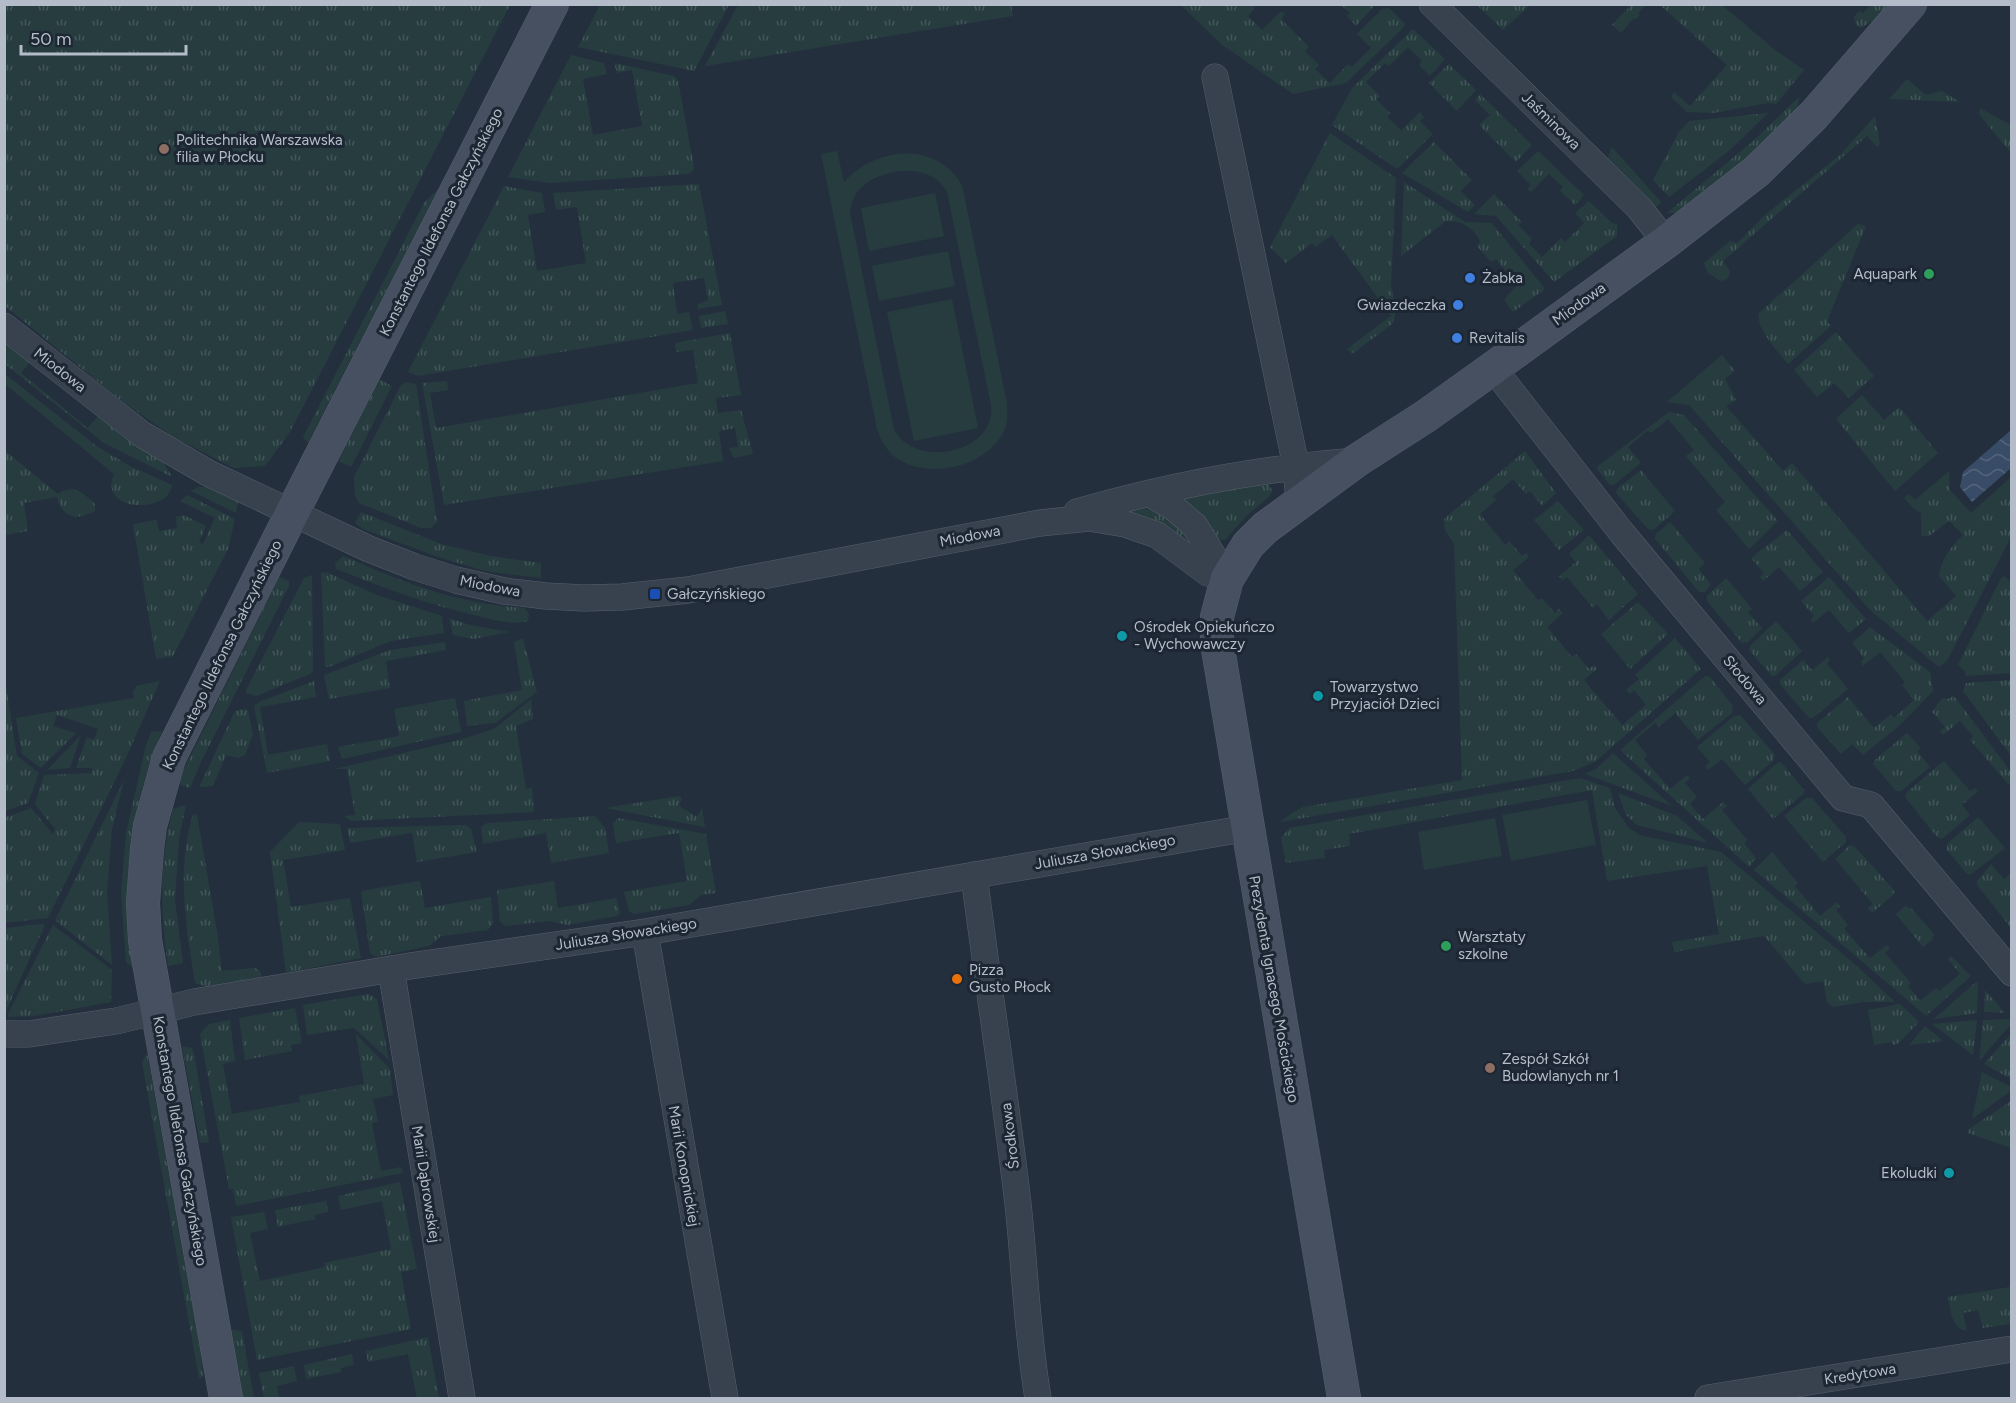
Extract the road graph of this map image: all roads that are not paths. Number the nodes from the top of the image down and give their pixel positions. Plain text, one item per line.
1 (552, 4) edge
2 (1431, 4) edge
3 (1910, 4) edge
4 (1215, 77) dead end
5 (1666, 242) junction
6 (4, 326) edge
7 (1493, 368) junction
8 (1356, 461) junction
9 (1296, 466) junction
10 (1150, 494) junction
11 (1299, 501) junction
12 (292, 513) junction
13 (1040, 523) junction
14 (1227, 579) junction
15 (1248, 828) junction
16 (974, 875) junction
17 (645, 932) junction
18 (391, 969) junction
19 (2012, 973) edge
20 (156, 1011) junction
21 (4, 1034) edge
22 (2012, 1349) edge
23 (226, 1398) edge
24 (462, 1398) edge
25 (725, 1398) edge
26 (1038, 1398) edge
27 (1344, 1398) edge
28 (1708, 1398) edge

1 - 12 street, Konstantego Ildefonsa Gałczyńskiego
2 - 5 street, Jaśminowa
3 - 5 street, Miodowa
4 - 9 street
5 - 7 street, Miodowa
6 - 12 street, Miodowa
7 - 8 street, Miodowa
7 - 19 street, Słodowa
8 - 9 street
8 - 11 street, Miodowa
9 - 10 street
9 - 11 street
10 - 13 street
10 - 14 street
11 - 14 street, Miodowa
12 - 13 street, Miodowa
12 - 20 street, Konstantego Ildefonsa Gałczyńskiego
13 - 14 street
14 - 15 street, Prezydenta Ignacego Mościckiego
15 - 16 street, Juliusza Słowackiego
15 - 27 street, Prezydenta Ignacego Mościckiego
16 - 17 street, Juliusza Słowackiego
16 - 26 street, Środkowa
17 - 18 street, Juliusza Słowackiego
17 - 25 street, Marii Konopnickiej
18 - 20 street, Juliusza Słowackiego
18 - 24 street, Marii Dąbrowskiej
20 - 21 street, Juliusza Słowackiego
20 - 23 street, Konstantego Ildefonsa Gałczyńskiego
22 - 28 street, Kredytowa

